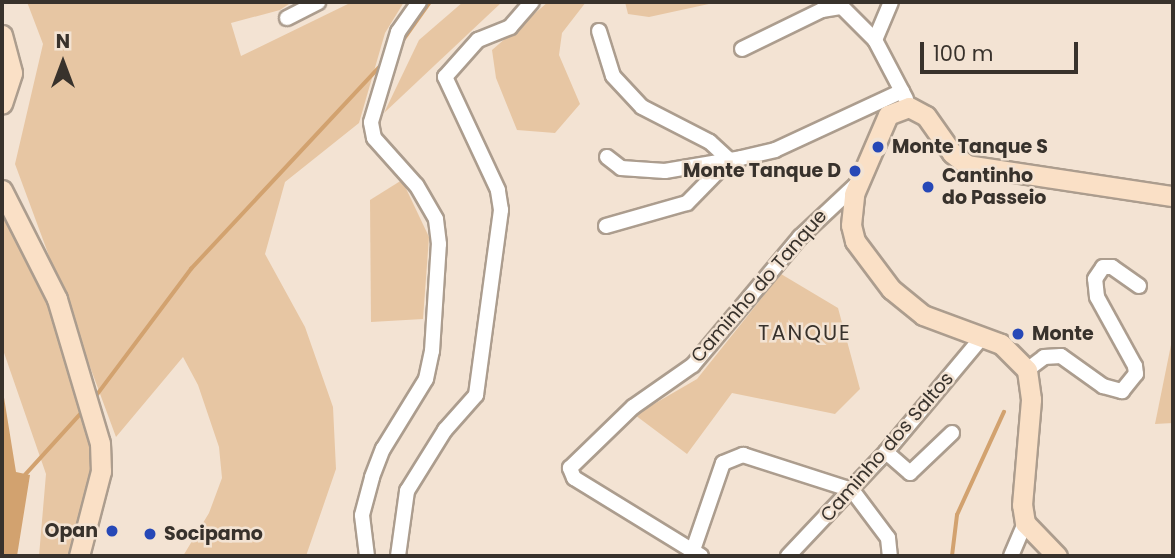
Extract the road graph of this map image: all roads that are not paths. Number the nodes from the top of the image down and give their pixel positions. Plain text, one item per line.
1 (318, 2) edge
2 (419, 2) edge
3 (532, 2) edge
4 (891, 2) edge
5 (287, 18) dead end
6 (599, 31) dead end
7 (2, 35) edge
8 (875, 40) junction
9 (742, 49) dead end
10 (906, 99) junction
11 (2, 103) edge
12 (607, 157) dead end
13 (729, 160) junction
14 (859, 182) junction
15 (2, 190) edge
16 (1173, 196) edge
17 (606, 226) dead end
18 (1139, 286) dead end
19 (983, 336) junction
20 (1027, 370) junction
21 (951, 433) dead end
22 (886, 452) junction
23 (852, 490) junction
24 (1025, 523) junction
25 (697, 553) edge
26 (79, 556) edge
27 (367, 556) edge
28 (398, 556) edge
29 (788, 556) edge
30 (890, 556) edge
31 (1011, 556) edge
32 (1057, 556) edge

1 - 5 street
2 - 27 street
3 - 28 street
4 - 8 street
6 - 13 street
7 - 11 main road
8 - 9 street
8 - 10 street
10 - 13 street
10 - 14 main road
10 - 16 main road
12 - 13 street
13 - 17 street
14 - 19 main road
14 - 25 street, Caminho do Tanque
15 - 26 main road
18 - 20 street
19 - 20 main road
19 - 22 street, Caminho dos Saltos
20 - 24 main road
21 - 22 street
22 - 23 street, Caminho dos Saltos
23 - 25 street
23 - 29 street, Caminho dos Saltos
23 - 30 street
24 - 31 street
24 - 32 main road

